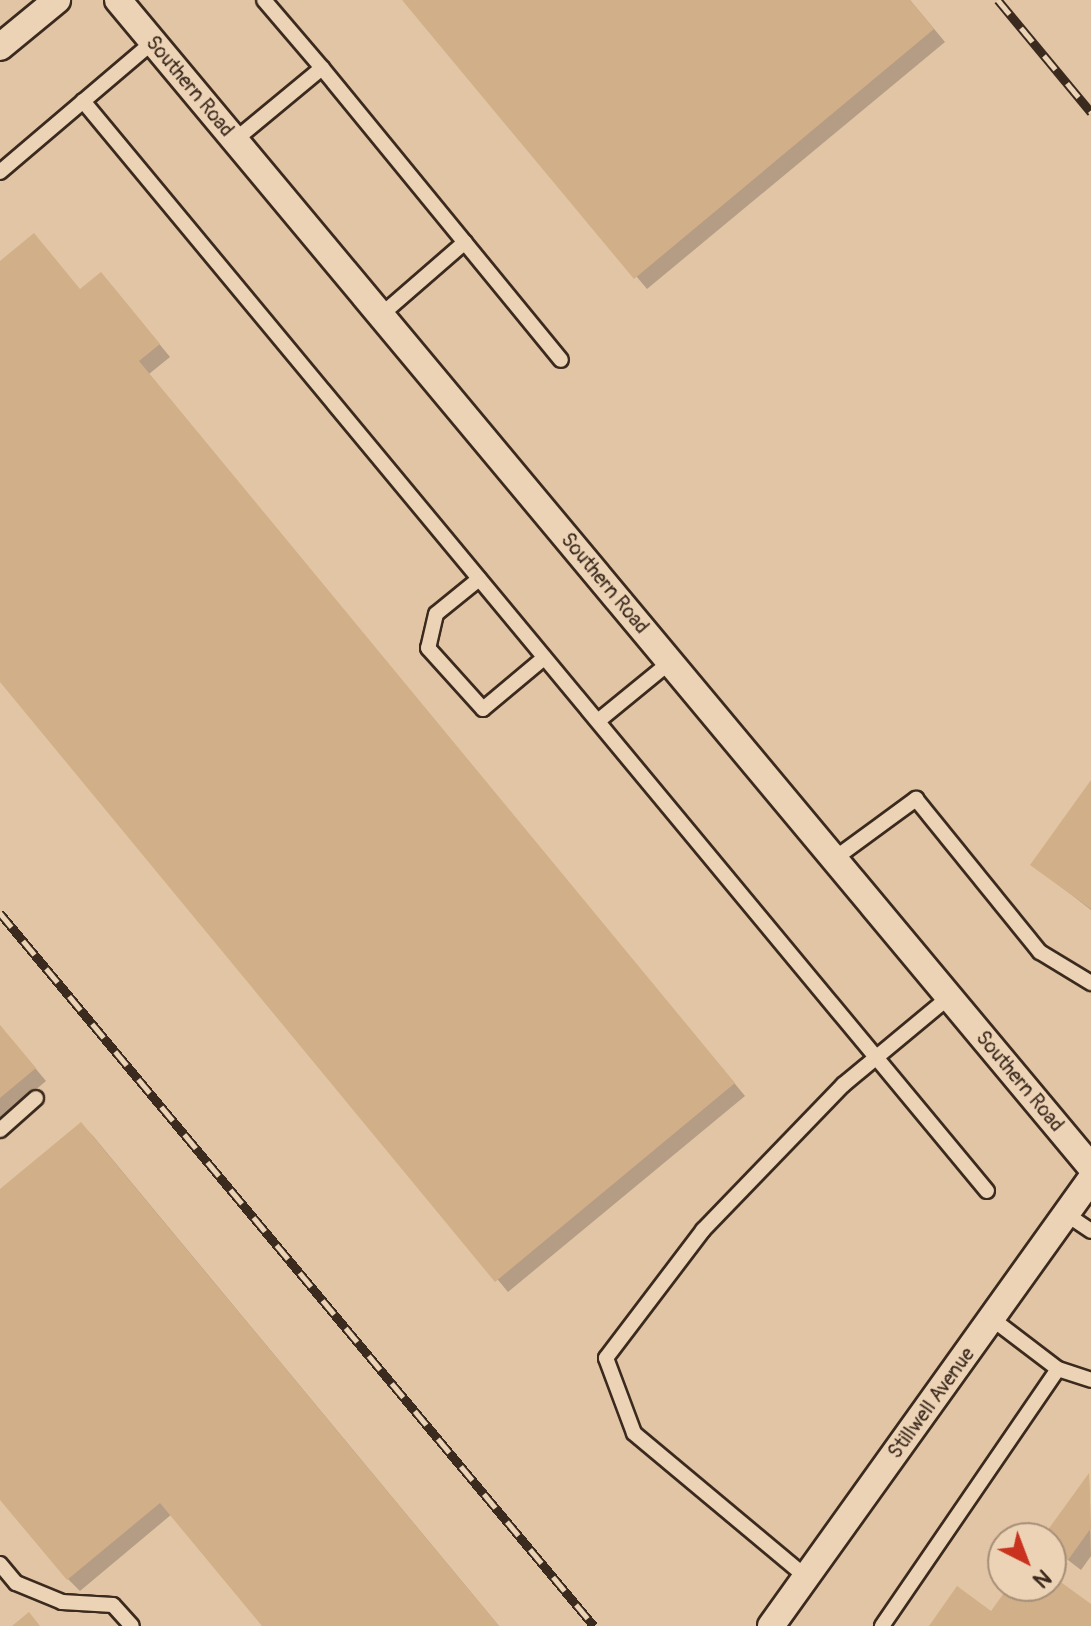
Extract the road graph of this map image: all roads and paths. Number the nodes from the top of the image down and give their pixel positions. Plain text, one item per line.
1 (57, 0) edge
2 (118, 0) edge
3 (264, 0) edge
4 (153, 42) junction
5 (0, 47) edge
6 (322, 68) junction
7 (83, 101) junction
8 (235, 140) junction
9 (0, 172) edge
10 (465, 242) junction
11 (381, 315) junction
12 (561, 360) dead end
13 (479, 579) junction
14 (544, 658) junction
15 (670, 662) junction
16 (598, 721) junction
17 (834, 859) junction
18 (1091, 983) edge
19 (949, 997) junction
20 (875, 1056) junction
21 (36, 1098) dead end
22 (0, 1130) edge
23 (1091, 1167) edge
24 (1091, 1179) edge
25 (987, 1191) dead end
26 (1066, 1214) junction
27 (1091, 1231) edge
28 (991, 1318) junction
29 (1058, 1369) junction
30 (1091, 1380) edge
31 (0, 1564) edge
32 (806, 1577) junction
33 (132, 1626) edge
34 (771, 1626) edge
35 (882, 1626) edge

1 - 5 street
2 - 4 street, Southern Road
3 - 6 lane
4 - 7 lane
4 - 8 street, Southern Road
6 - 8 lane
6 - 10 lane
7 - 9 lane
7 - 13 lane
8 - 11 street, Southern Road
10 - 11 lane
10 - 12 lane
11 - 15 street, Southern Road
13 - 14 lane
13 - 14 lane
14 - 16 lane
15 - 16 lane
15 - 17 street, Southern Road
16 - 20 lane
17 - 18 lane
17 - 19 street, Southern Road
19 - 20 lane
19 - 23 street, Southern Road
20 - 25 lane
20 - 32 lane
21 - 22 lane
24 - 26 street, Stillwell Avenue
26 - 27 lane
26 - 28 street, Stillwell Avenue
28 - 29 lane
28 - 32 street, Stillwell Avenue
29 - 30 lane
29 - 35 lane
31 - 33 lane
32 - 34 street, Stillwell Avenue

